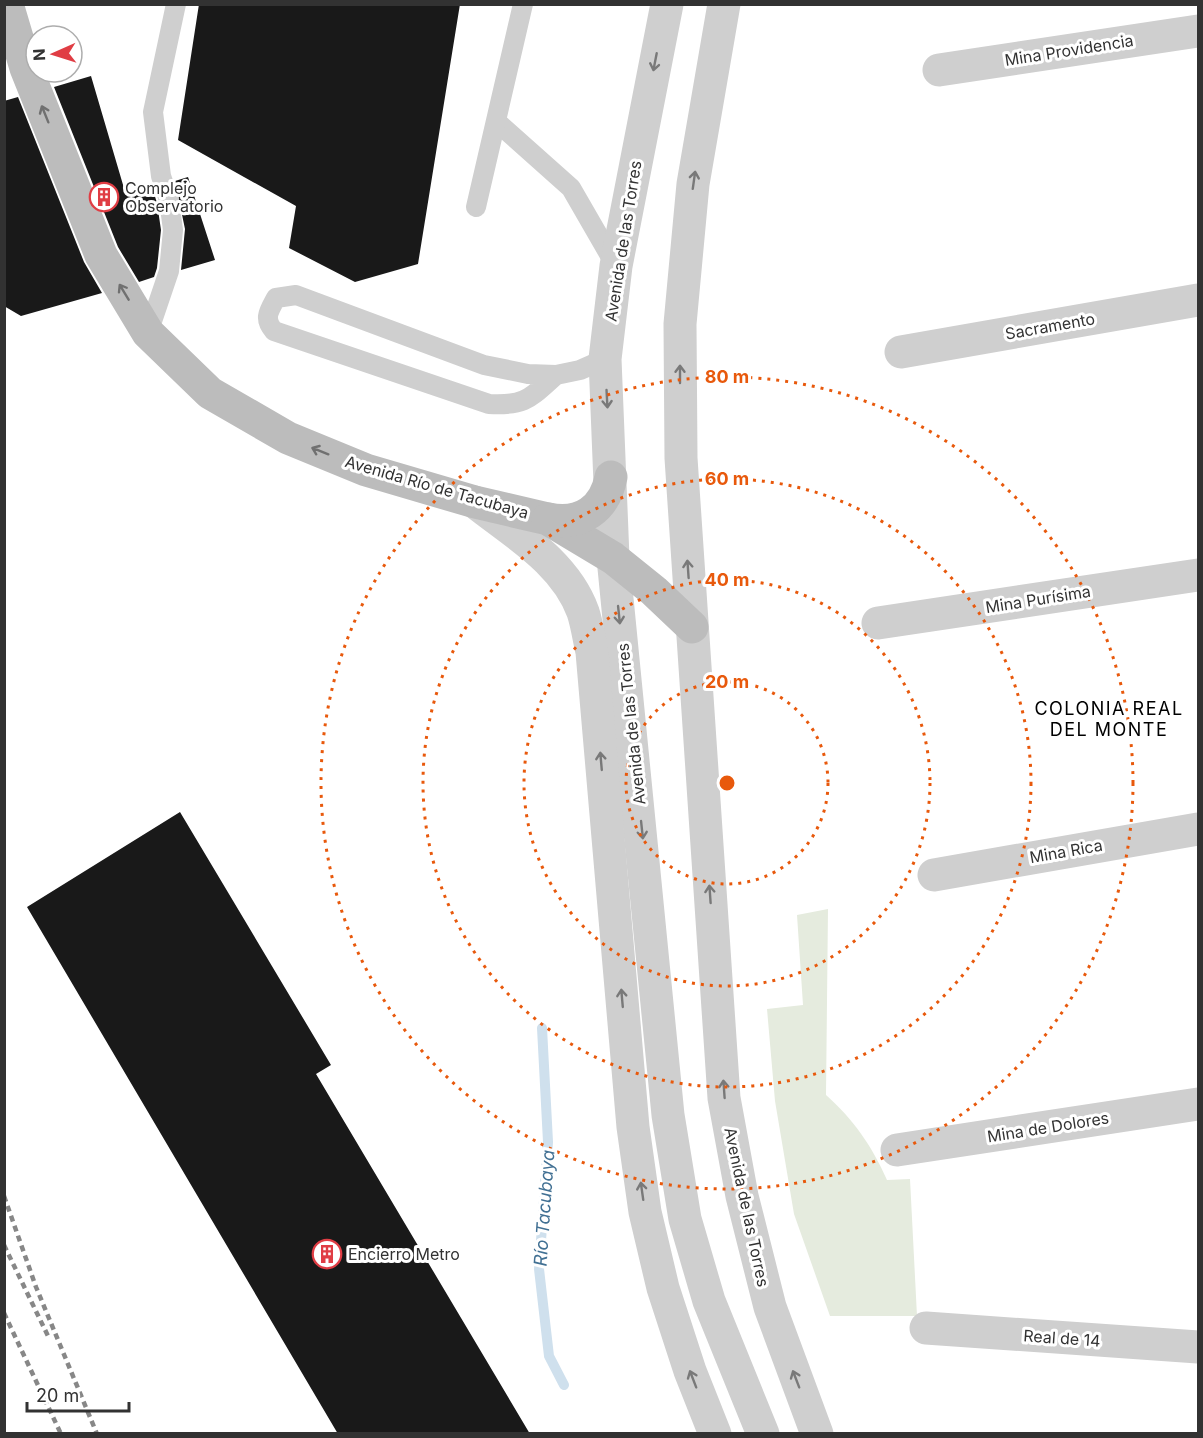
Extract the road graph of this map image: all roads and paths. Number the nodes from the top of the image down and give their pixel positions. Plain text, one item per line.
1 (7, 4) edge
2 (176, 4) edge
3 (523, 4) edge
4 (667, 4) edge
5 (724, 4) edge
6 (1198, 31) edge
7 (939, 70) dead end
8 (497, 122) junction
9 (476, 207) dead end
10 (616, 266) junction
11 (1198, 300) edge
12 (148, 333) junction
13 (901, 352) dead end
14 (605, 359) junction
15 (556, 375) junction
16 (611, 477) junction
17 (475, 502) junction
18 (548, 519) junction
19 (613, 558) junction
20 (1198, 575) edge
21 (878, 623) dead end
22 (692, 627) junction
23 (1198, 830) edge
24 (934, 875) dead end
25 (1198, 1104) edge
26 (897, 1150) dead end
27 (926, 1328) dead end
28 (1198, 1347) edge
29 (818, 1433) edge
30 (715, 1434) edge
31 (763, 1434) edge

12 -> 1 main road, Avenida Río de Tacubaya
2 - 12 lane
3 - 8 lane
4 -> 10 street, Avenida de las Torres
22 -> 5 street, Avenida de las Torres
6 - 7 street, Mina Providencia
8 - 9 lane
8 - 10 lane
10 - 14 street, Avenida de las Torres
11 - 13 street, Sacramento
17 -> 12 main road, Avenida Río de Tacubaya
14 - 15 lane
14 -> 16 street, Avenida de las Torres
15 - 15 lane
16 - 18 main road
16 - 19 street, Avenida de las Torres
17 - 18 main road, Avenida Río de Tacubaya
30 -> 17 street, Avenida de las Torres
18 - 19 main road, Avenida Río de Tacubaya
19 - 22 main road, Avenida Río de Tacubaya
19 -> 31 street, Avenida de las Torres
20 - 21 street, Mina Purísima
29 -> 22 street, Avenida de las Torres
23 - 24 street, Mina Rica
25 - 26 street, Mina de Dolores
27 - 28 street, Real de 14

